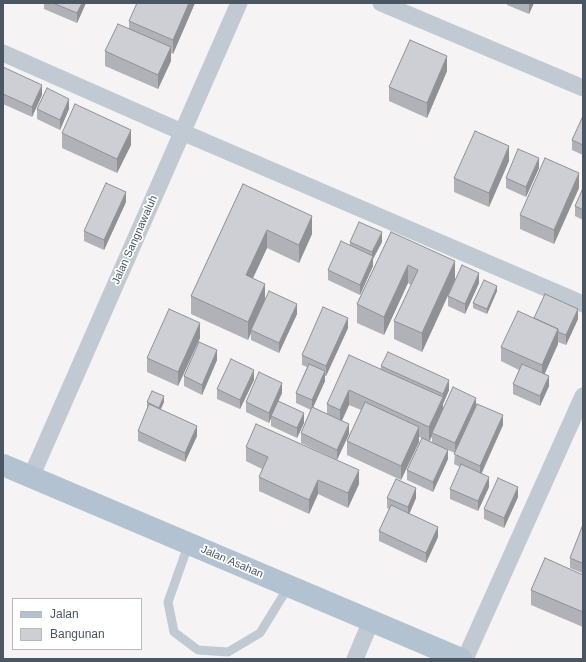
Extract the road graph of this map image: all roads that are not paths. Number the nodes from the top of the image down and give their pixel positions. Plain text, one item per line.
1 (239, 3) edge
2 (381, 3) edge
3 (3, 53) edge
4 (583, 88) edge
5 (182, 132) junction
6 (583, 304) edge
7 (583, 396) edge
8 (3, 465) edge
9 (31, 477) junction
10 (188, 544) junction
11 (289, 586) junction
12 (371, 621) junction
13 (198, 650) junction
14 (203, 659) edge
15 (355, 659) edge
16 (461, 659) edge
17 (464, 659) edge

1 - 5 street, Jalan Sangnawaluh
2 - 4 street
3 - 5 street
5 - 6 street
5 - 9 street, Jalan Sangnawaluh
7 - 17 street
8 - 9 main road, Jalan Asahan
9 - 10 main road, Jalan Asahan
10 - 11 main road, Jalan Asahan
10 - 13 lane
11 - 12 main road, Jalan Asahan
11 - 13 lane
12 - 15 street
12 - 16 main road, Jalan Asahan
13 - 14 lane

